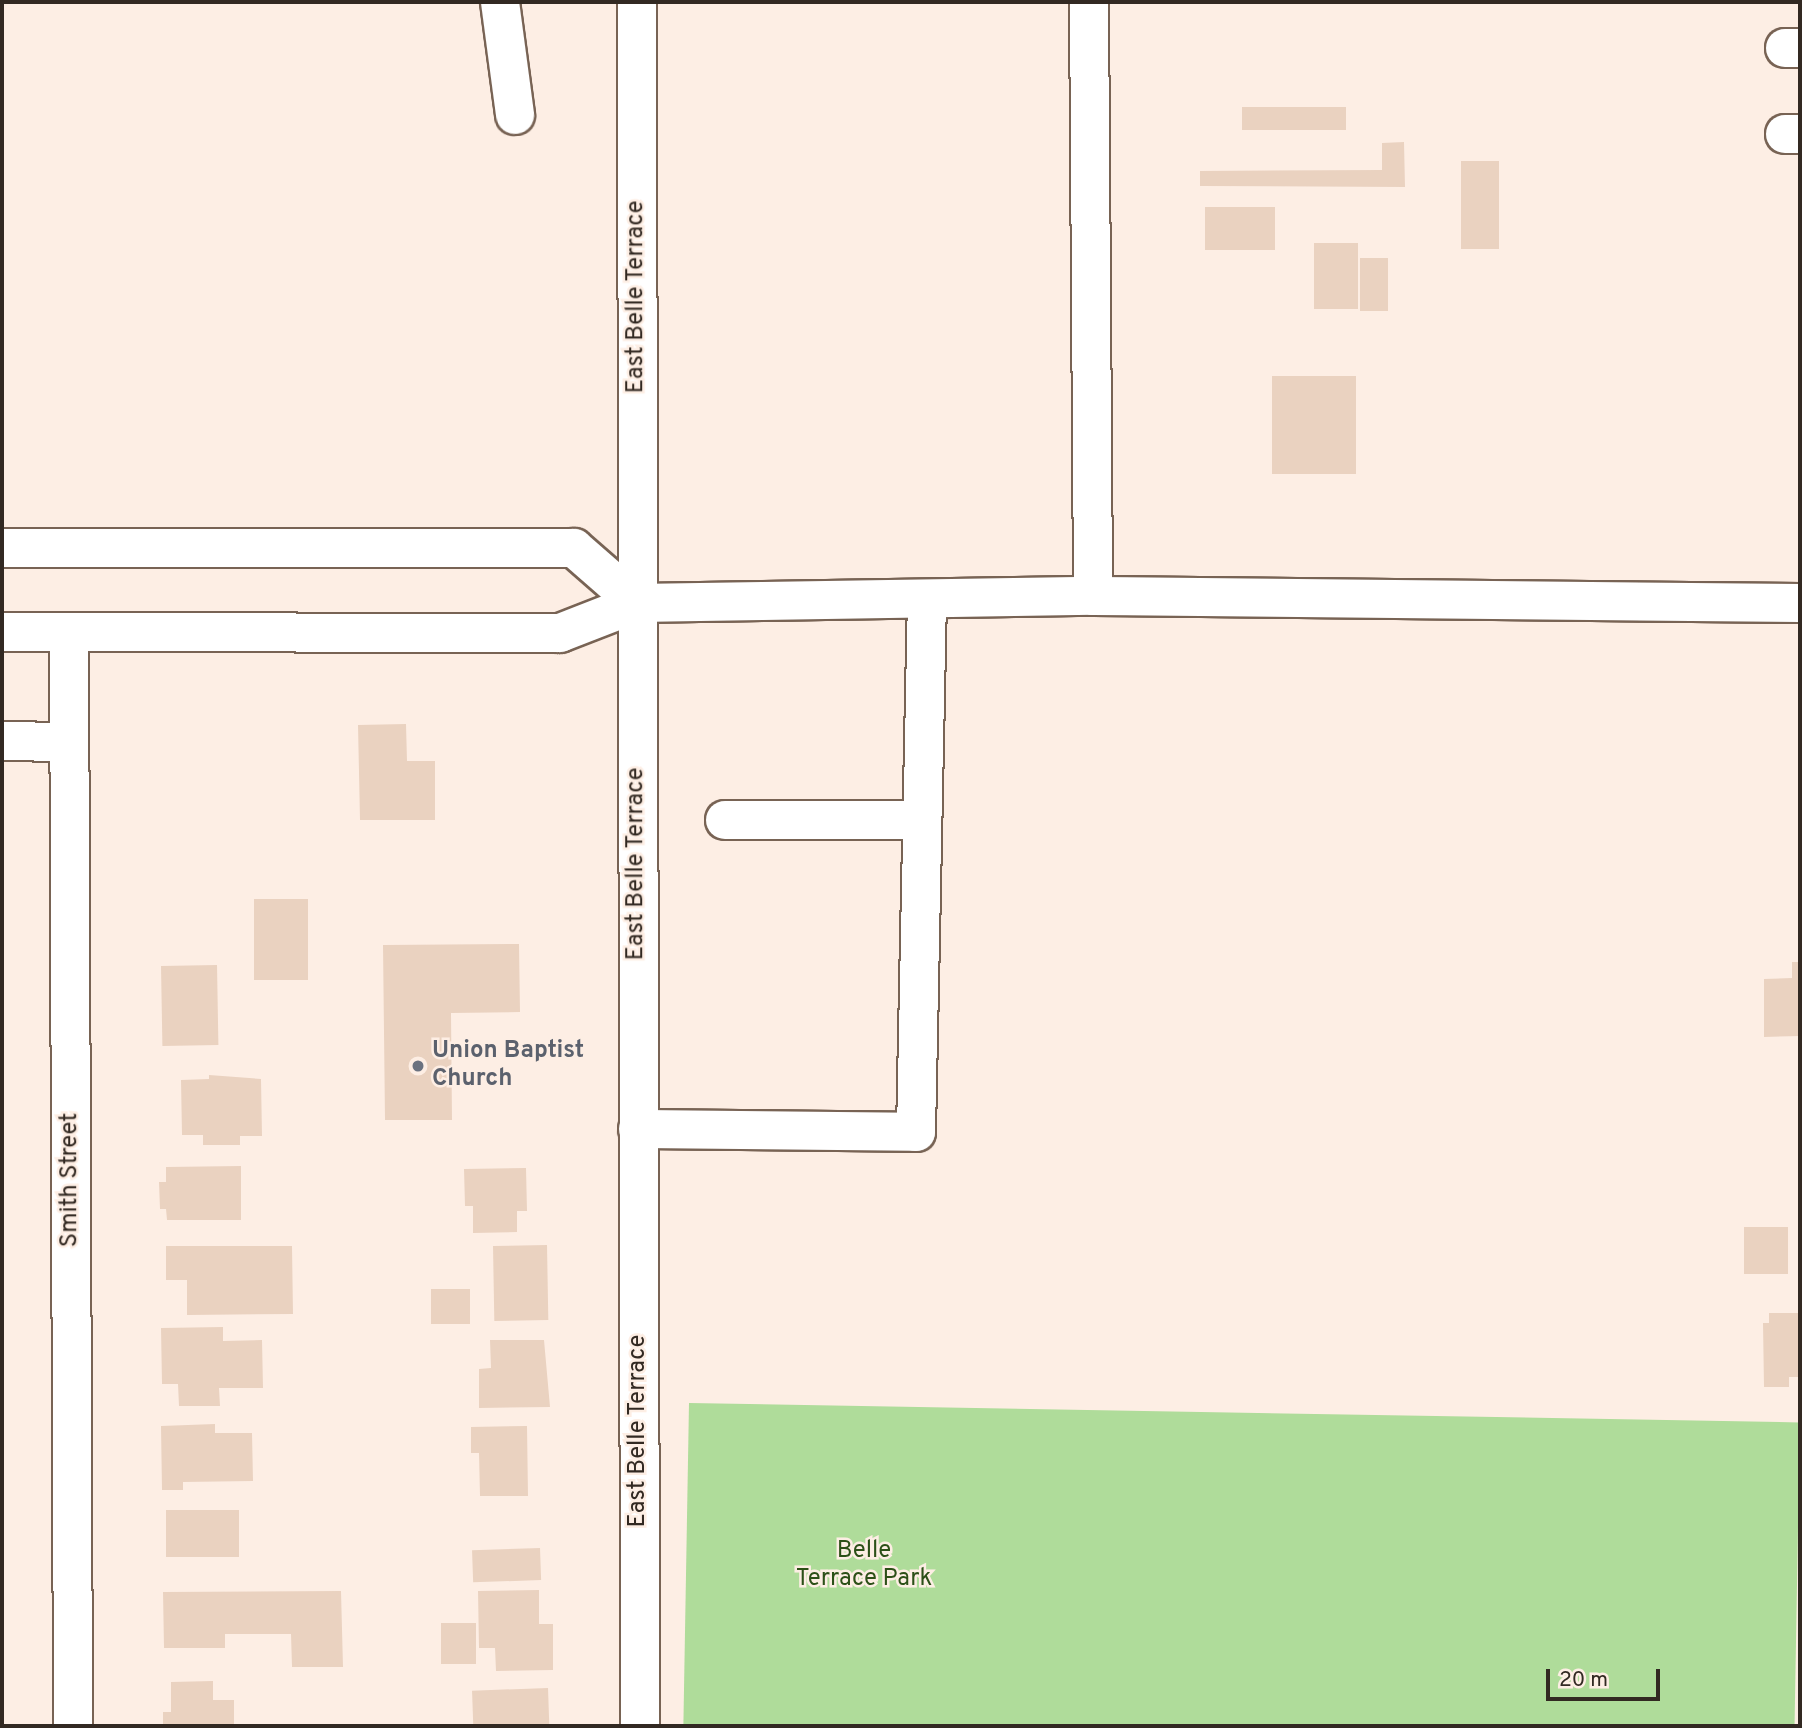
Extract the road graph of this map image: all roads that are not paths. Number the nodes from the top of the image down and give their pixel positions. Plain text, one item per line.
1 (500, 2) edge
2 (637, 2) edge
3 (1089, 2) edge
4 (515, 115) dead end
5 (2, 548) edge
6 (1093, 596) junction
7 (927, 598) junction
8 (636, 603) junction
9 (1800, 603) edge
10 (2, 632) edge
11 (69, 633) junction
12 (2, 741) edge
13 (69, 742) junction
14 (725, 820) dead end
15 (922, 820) junction
16 (638, 1129) junction
17 (73, 1726) edge
18 (640, 1726) edge

1 - 4 street
2 - 8 street, East Belle Terrace
3 - 6 street
5 - 8 street
6 - 7 street
6 - 9 street
7 - 8 street
7 - 15 street
8 - 11 street
8 - 16 street, East Belle Terrace
10 - 11 street
11 - 13 street, Smith Street
12 - 13 street
13 - 17 street, Smith Street
14 - 15 street
15 - 16 street
16 - 18 street, East Belle Terrace

